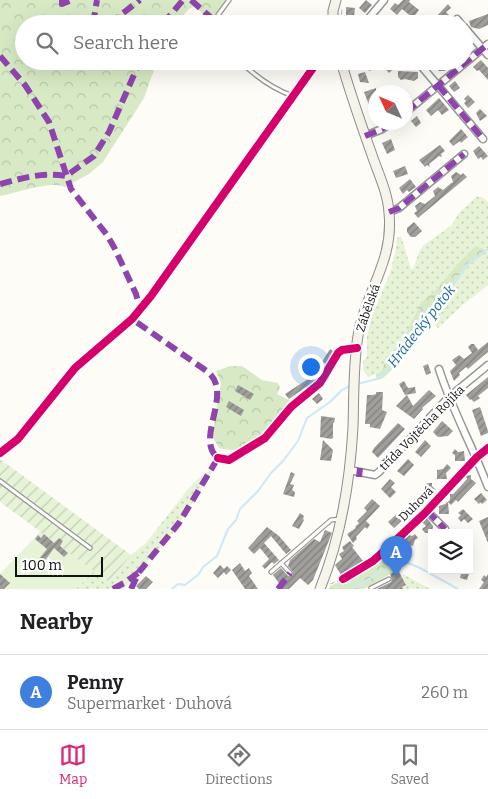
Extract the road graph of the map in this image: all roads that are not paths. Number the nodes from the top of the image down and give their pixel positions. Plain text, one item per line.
1 (229, 0) edge
2 (384, 0) edge
3 (339, 2) edge
4 (219, 15) edge
5 (333, 15) edge
6 (372, 15) edge
7 (473, 36) edge
8 (485, 47) edge
9 (488, 55) edge
10 (473, 57) edge
11 (249, 70) edge
12 (312, 70) edge
13 (344, 70) edge
14 (425, 70) edge
15 (457, 70) edge
16 (438, 85) junction
17 (293, 96) junction
18 (413, 106) edge
19 (380, 130) edge
20 (365, 136) junction
21 (483, 139) dead end
22 (464, 154) dead end
23 (389, 212) junction
24 (357, 348) junction
25 (488, 365) edge
26 (438, 369) dead end
27 (448, 398) junction
28 (488, 448) edge
29 (0, 453) edge
30 (476, 457) junction
31 (218, 458) dead end
32 (349, 470) junction
33 (0, 481) edge
34 (488, 487) edge
35 (427, 511) junction
36 (342, 520) junction
37 (444, 529) dead end
38 (90, 548) dead end
39 (281, 564) junction
40 (271, 572) dead end
41 (290, 573) dead end
42 (389, 578) dead end
43 (343, 579) road end
44 (320, 588) edge
45 (371, 588) edge

1 - 4 lane
2 - 6 street
3 - 5 main road
7 - 8 street
8 - 9 street
8 - 10 street
11 - 17 lane
12 - 17 lane
13 - 20 main road, Zábělská
14 - 16 street
15 - 16 street
16 - 18 street
16 - 21 street
17 - 29 lane
19 - 20 street
20 - 23 main road, Zábělská
22 - 23 street
23 - 24 main road, Zábělská
24 - 31 street
24 - 32 main road, Zábělská
25 - 27 street, třída Vojtěcha Rojíka
26 - 27 street
27 - 30 street
27 - 32 street, třída Vojtěcha Rojíka
28 - 30 street, Duhová
30 - 34 street
30 - 35 street, Duhová
32 - 36 main road, Zábělská
33 - 38 lane
35 - 37 street, Duhová
35 - 43 street, Duhová
36 - 39 lane
36 - 44 main road, Zábělská
39 - 40 lane
39 - 41 lane
42 - 45 lane

